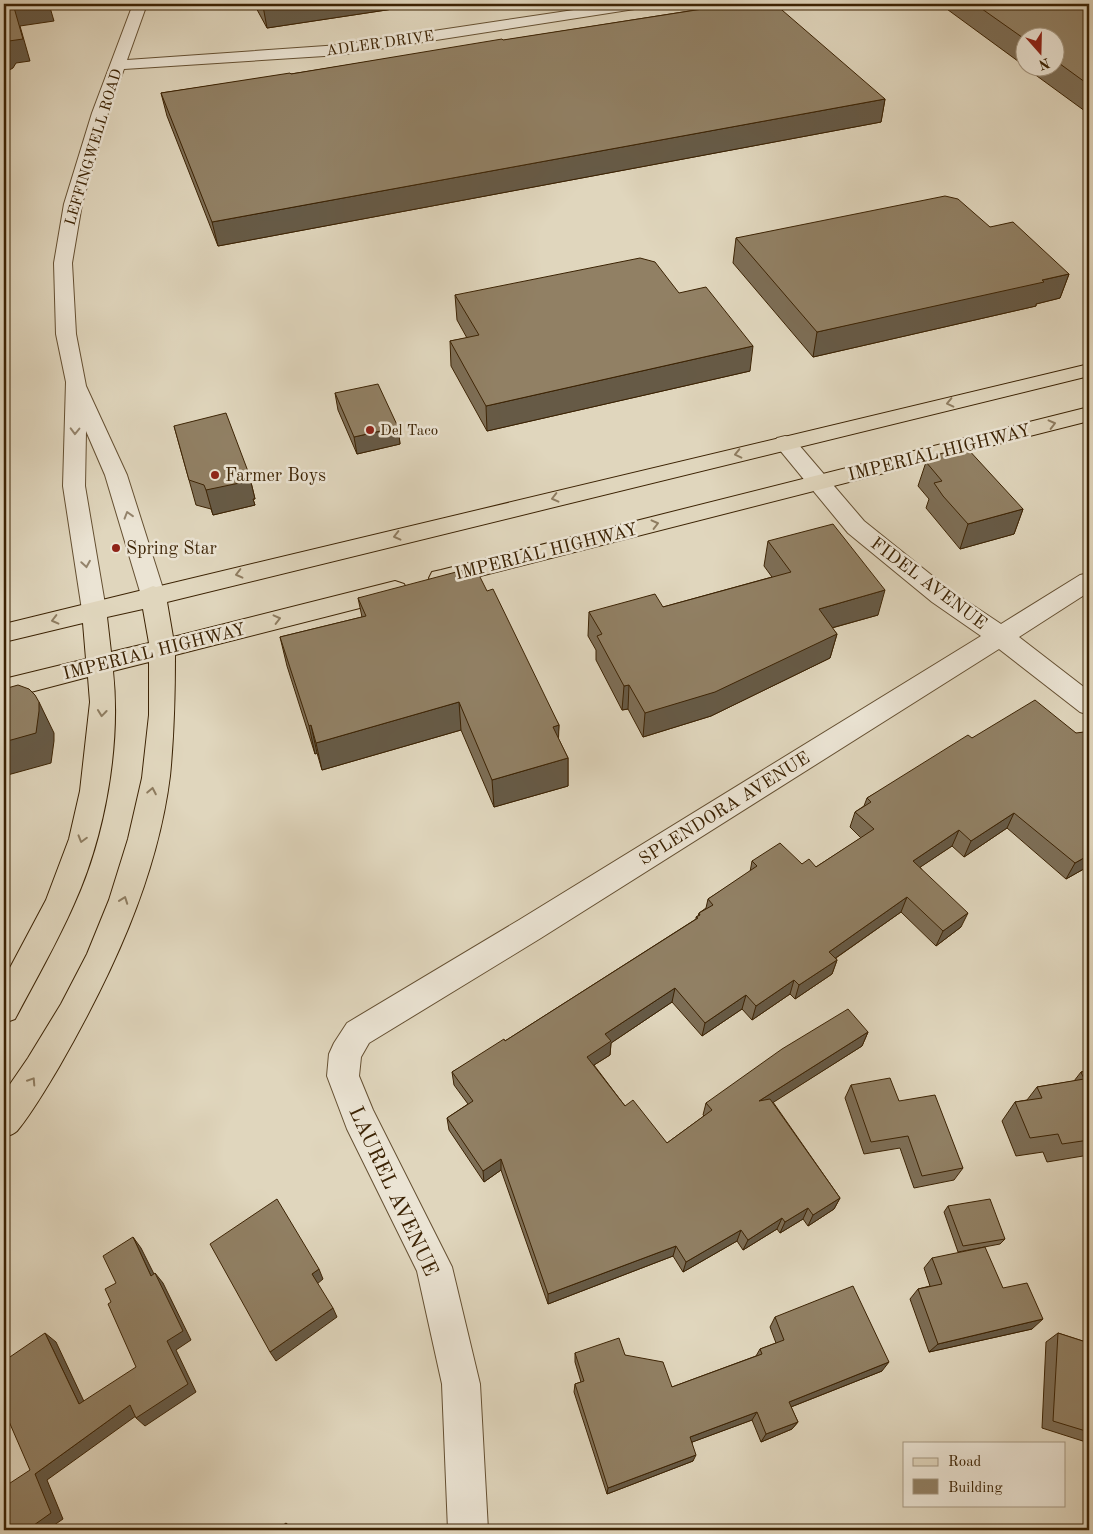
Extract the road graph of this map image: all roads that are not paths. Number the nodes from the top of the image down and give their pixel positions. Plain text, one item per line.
1 (140, 4) edge
2 (641, 4) edge
3 (117, 65) junction
4 (1089, 370) edge
5 (76, 382) junction
6 (1089, 414) edge
7 (785, 443) junction
8 (818, 482) junction
9 (1089, 582) edge
10 (153, 595) junction
11 (94, 610) junction
12 (4, 633) edge
13 (1000, 636) junction
14 (162, 648) junction
15 (99, 664) junction
16 (4, 689) edge
17 (1089, 706) edge
18 (4, 1009) edge
19 (358, 1033) joint
20 (4, 1121) edge
21 (468, 1530) edge

1 - 3 street, LEFFINGWELL ROAD
2 - 3 street, ADLER DRIVE
3 - 5 street, LEFFINGWELL ROAD
4 -> 7 main road
10 -> 5 street, LEFFINGWELL ROAD
5 -> 11 street, LEFFINGWELL ROAD
8 -> 6 main road, IMPERIAL HIGHWAY
7 - 8 street, FIDEL AVENUE
7 -> 10 main road
8 - 13 street, FIDEL AVENUE
14 -> 8 main road, IMPERIAL HIGHWAY
9 - 13 street, SPLENDORA AVENUE
10 - 11 main road
10 - 14 main road, LEFFINGWELL ROAD
11 -> 12 main road
11 - 15 main road, LEFFINGWELL ROAD
13 - 17 street, FIDEL AVENUE
13 - 19 street, SPLENDORA AVENUE
14 - 15 main road, IMPERIAL HIGHWAY
20 -> 14 main road, LEFFINGWELL ROAD
15 - 16 main road, IMPERIAL HIGHWAY
15 -> 18 main road, LEFFINGWELL ROAD
19 - 21 street, LAUREL AVENUE

